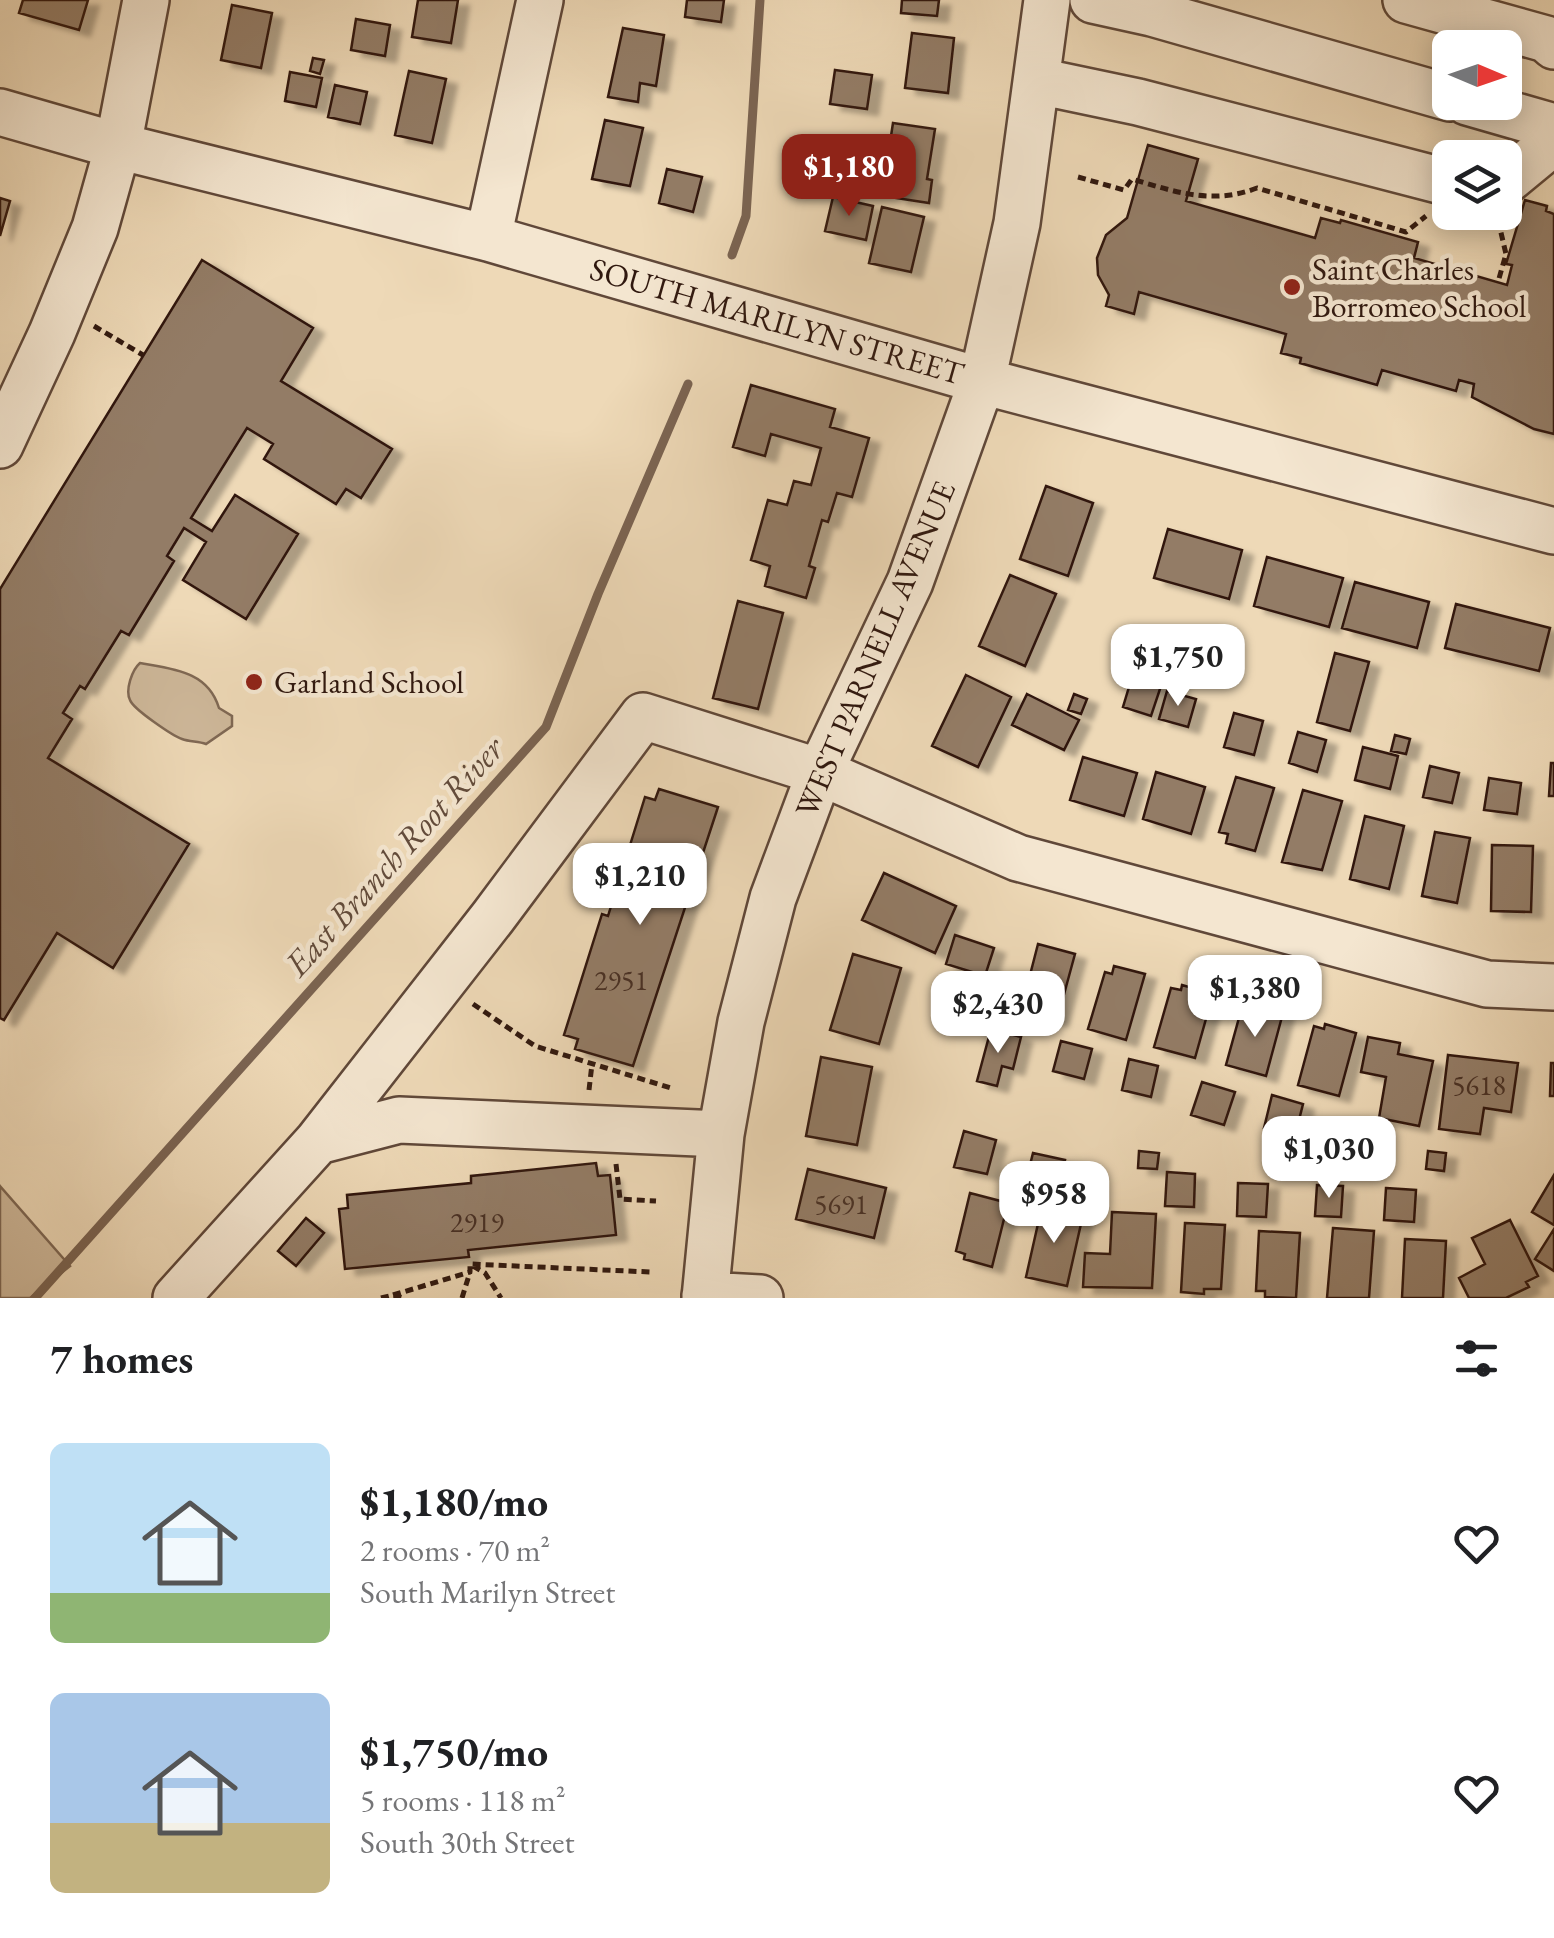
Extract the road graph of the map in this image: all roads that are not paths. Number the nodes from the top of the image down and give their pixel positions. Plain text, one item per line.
1 (146, 0) edge
2 (540, 0) edge
3 (1048, 0) edge
4 (1093, 0) edge
5 (1406, 0) edge
6 (1554, 46) edge
7 (1038, 81) junction
8 (1432, 93) edge
9 (0, 112) edge
10 (1522, 118) edge
11 (1554, 128) edge
12 (1554, 137) edge
13 (118, 146) junction
14 (1522, 182) edge
15 (1432, 201) edge
16 (488, 238) junction
17 (982, 380) junction
18 (0, 445) edge
19 (1554, 532) edge
20 (820, 772) junction
21 (1554, 986) edge
22 (722, 1134) junction
23 (318, 1141) junction
24 (705, 1296) edge
25 (176, 1298) edge
26 (760, 1298) edge

1 - 13 street
2 - 16 street
3 - 7 street, WEST PARNELL AVENUE
4 - 8 street
5 - 6 street
7 - 15 street
7 - 17 street, WEST PARNELL AVENUE
9 - 13 street, SOUTH MARILYN STREET
10 - 11 street
12 - 14 street
13 - 16 street, SOUTH MARILYN STREET
13 - 18 street
16 - 17 street, SOUTH MARILYN STREET
17 - 19 street, SOUTH MARILYN STREET
17 - 20 street, WEST PARNELL AVENUE
20 - 21 street
20 - 22 street, WEST PARNELL AVENUE
20 - 23 street
22 - 23 street
22 - 24 street, WEST PARNELL AVENUE
23 - 25 street
24 - 26 street

